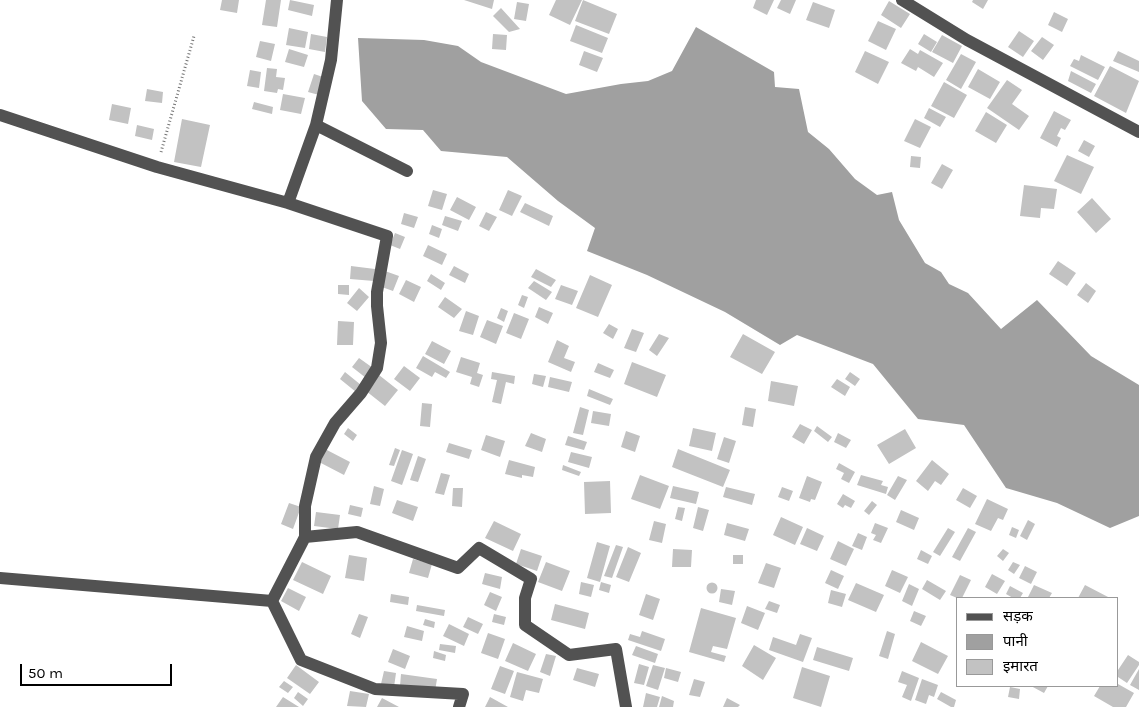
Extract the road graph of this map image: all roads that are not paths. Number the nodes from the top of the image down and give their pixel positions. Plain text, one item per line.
1 (337, 0) edge
2 (902, 0) edge
3 (0, 115) edge
4 (316, 125) junction
5 (1139, 132) edge
6 (407, 171) dead end
7 (288, 203) junction
8 (305, 537) junction
9 (0, 578) edge
10 (272, 601) junction
11 (459, 707) edge
12 (626, 707) edge

1 - 4 street
2 - 5 street
3 - 7 street
4 - 6 street
4 - 7 street
7 - 8 street
8 - 10 street
8 - 12 street
9 - 10 street
10 - 11 street

